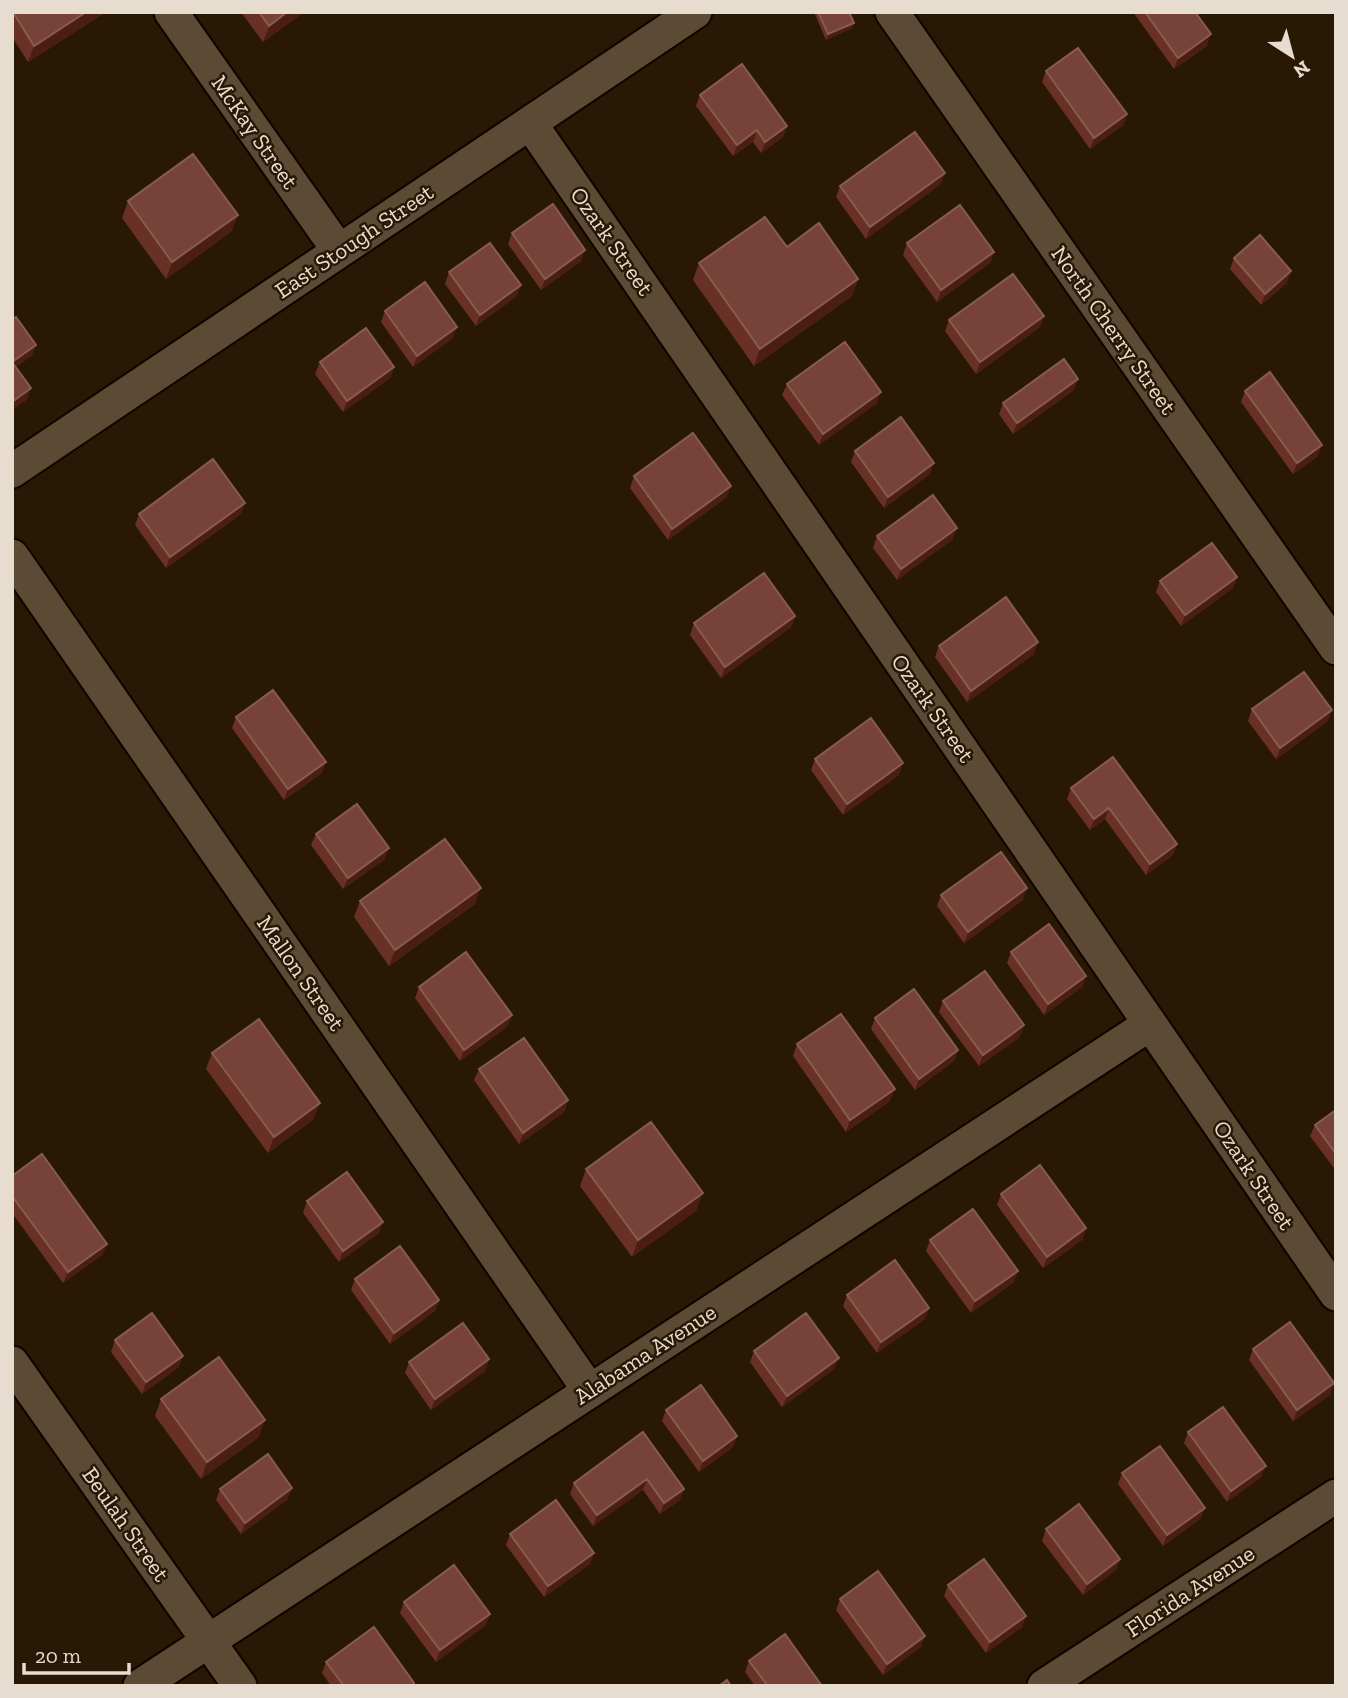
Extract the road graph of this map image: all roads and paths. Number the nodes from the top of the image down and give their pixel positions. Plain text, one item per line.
1 (171, 12) edge
2 (695, 12) edge
3 (892, 12) edge
4 (530, 123) junction
5 (339, 251) junction
6 (12, 471) edge
7 (12, 556) edge
8 (1336, 648) edge
9 (1150, 1024) junction
10 (1336, 1294) edge
11 (12, 1363) edge
12 (589, 1390) junction
13 (1336, 1496) edge
14 (209, 1640) junction
15 (141, 1686) edge
16 (240, 1686) edge
17 (1044, 1686) edge

1 - 5 street, McKay Street
2 - 4 street, East Stough Street
3 - 8 street, North Cherry Street
4 - 5 street, East Stough Street
4 - 9 street, Ozark Street
5 - 6 street, East Stough Street
7 - 12 street, Mallon Street
9 - 10 street, Ozark Street
9 - 12 street, Alabama Avenue
11 - 14 street, Beulah Street
12 - 14 street, Alabama Avenue
13 - 17 street, Florida Avenue
14 - 15 street, Alabama Avenue
14 - 16 street, Beulah Street

